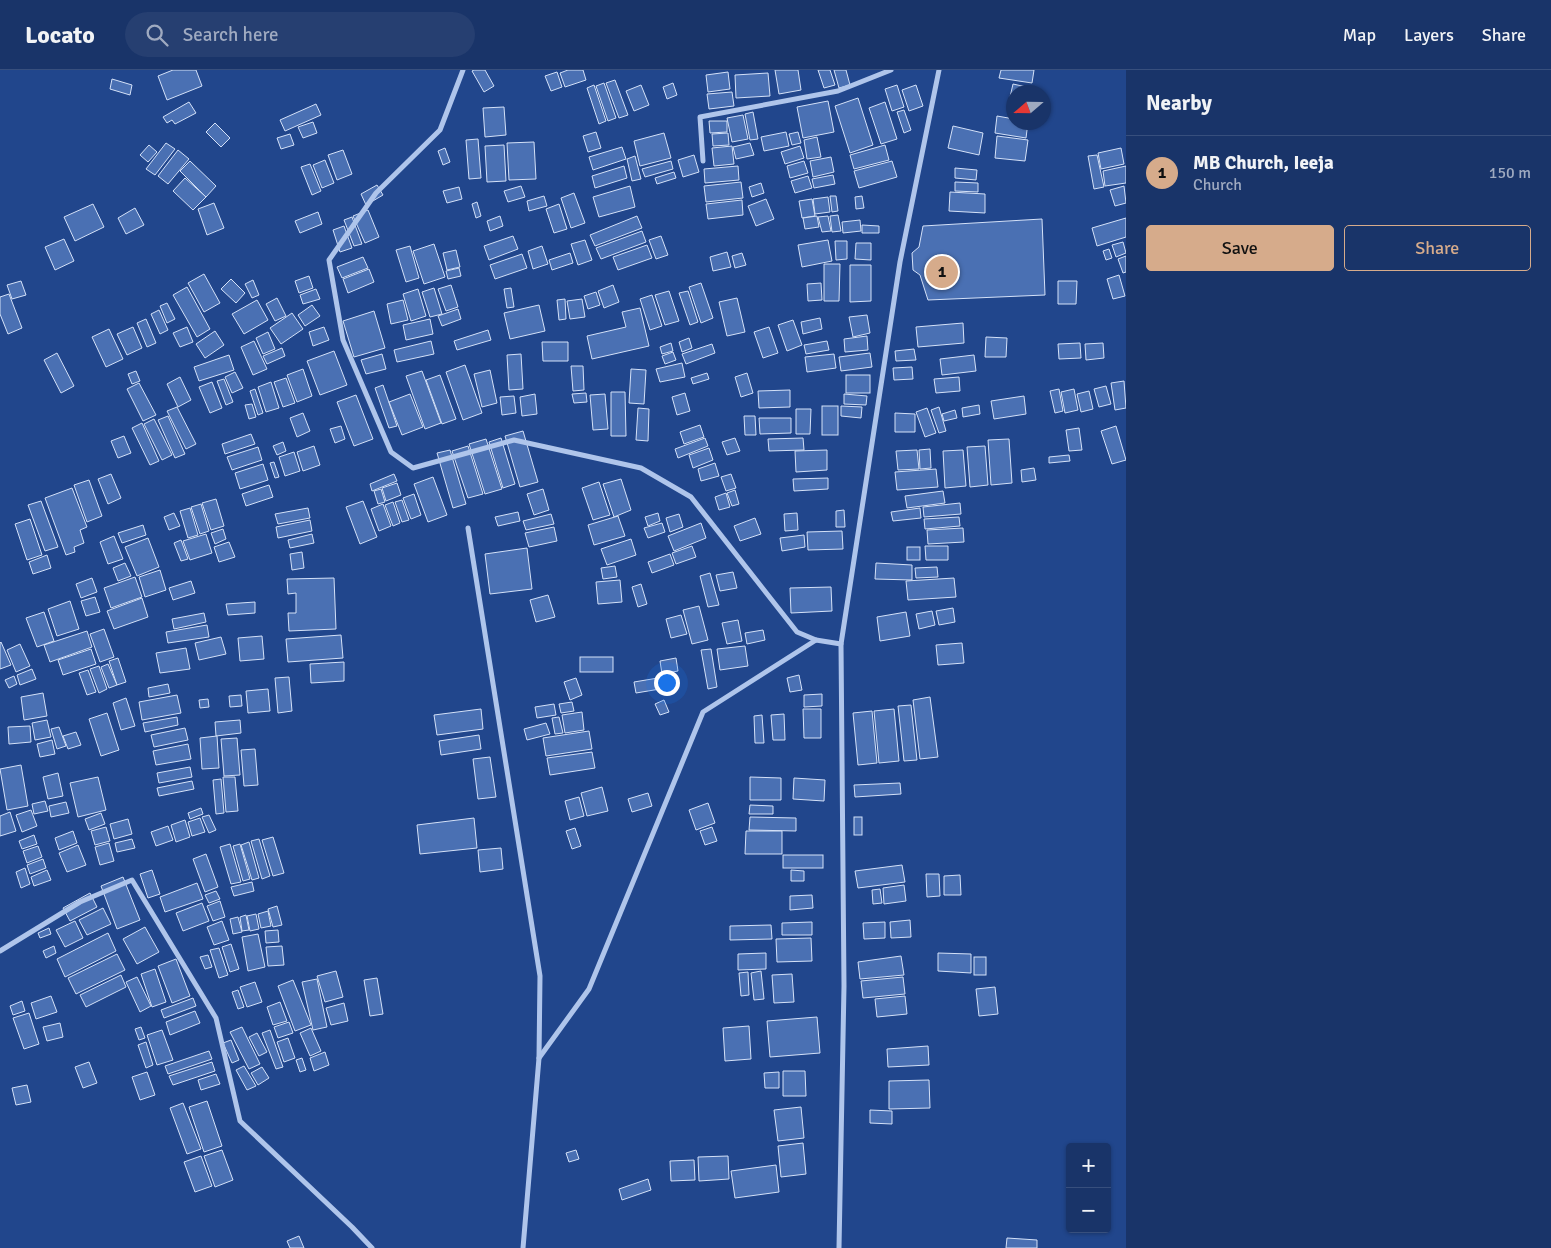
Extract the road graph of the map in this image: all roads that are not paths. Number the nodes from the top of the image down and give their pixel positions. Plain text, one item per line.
1 (463, 70) edge
2 (891, 70) edge
3 (939, 70) edge
4 (703, 161) dead end
5 (468, 528) dead end
6 (816, 640) junction
7 (840, 644) junction
8 (0, 951) edge
9 (538, 1058) junction
10 (372, 1248) edge
11 (523, 1248) edge
12 (839, 1248) edge

1 - 6 street
2 - 4 street
3 - 7 street
5 - 9 street
6 - 7 street
6 - 9 street
7 - 12 street
8 - 10 street
9 - 11 street

